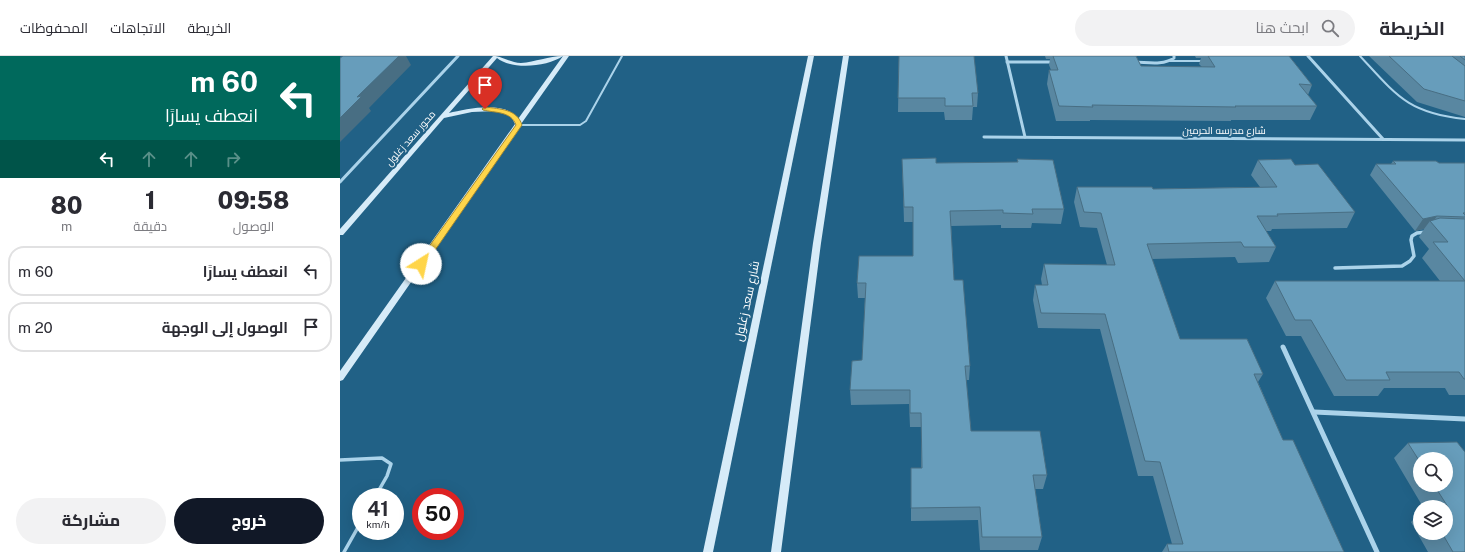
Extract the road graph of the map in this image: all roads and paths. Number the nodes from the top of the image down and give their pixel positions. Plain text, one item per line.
1 (458, 56) edge
2 (497, 56) edge
3 (560, 56) edge
4 (566, 56) edge
5 (622, 56) edge
6 (811, 56) edge
7 (846, 56) edge
8 (1006, 56) edge
9 (1174, 56) edge
10 (1308, 56) edge
11 (1360, 56) edge
12 (1170, 61) junction
13 (1208, 61) dead end
14 (1007, 62) junction
15 (1061, 62) edge
16 (1130, 62) edge
17 (440, 118) junction
18 (1465, 119) edge
19 (519, 125) junction
20 (984, 137) dead end
21 (1025, 137) junction
22 (1383, 139) junction
23 (1465, 140) edge
24 (340, 182) edge
25 (1430, 232) edge
26 (340, 233) edge
27 (1335, 268) dead end
28 (1283, 347) dead end
29 (340, 378) edge
30 (1314, 412) junction
31 (1465, 419) edge
32 (340, 460) edge
33 (380, 488) edge
34 (352, 538) edge
35 (344, 552) edge
36 (708, 552) edge
37 (776, 552) edge
38 (1377, 552) edge

1 - 24 street
2 - 3 street
2 - 17 street, محور سعد زغلول
4 - 19 street
5 - 19 lane
6 - 36 street, شارع سعد زغلول
7 - 37 street
8 - 14 street
9 - 12 street
10 - 22 street
11 - 18 lane
12 - 13 lane
12 - 16 street
14 - 15 street
14 - 21 street
17 - 19 street
17 - 26 street, محور سعد زغلول
19 - 29 street
20 - 21 street, شارع مدرسه الحرمين
21 - 22 street, شارع مدرسه الحرمين
22 - 23 street, شارع مدرسه الحرمين
25 - 27 street
28 - 30 street
30 - 31 street
30 - 38 street
32 - 33 lane
34 - 35 lane

